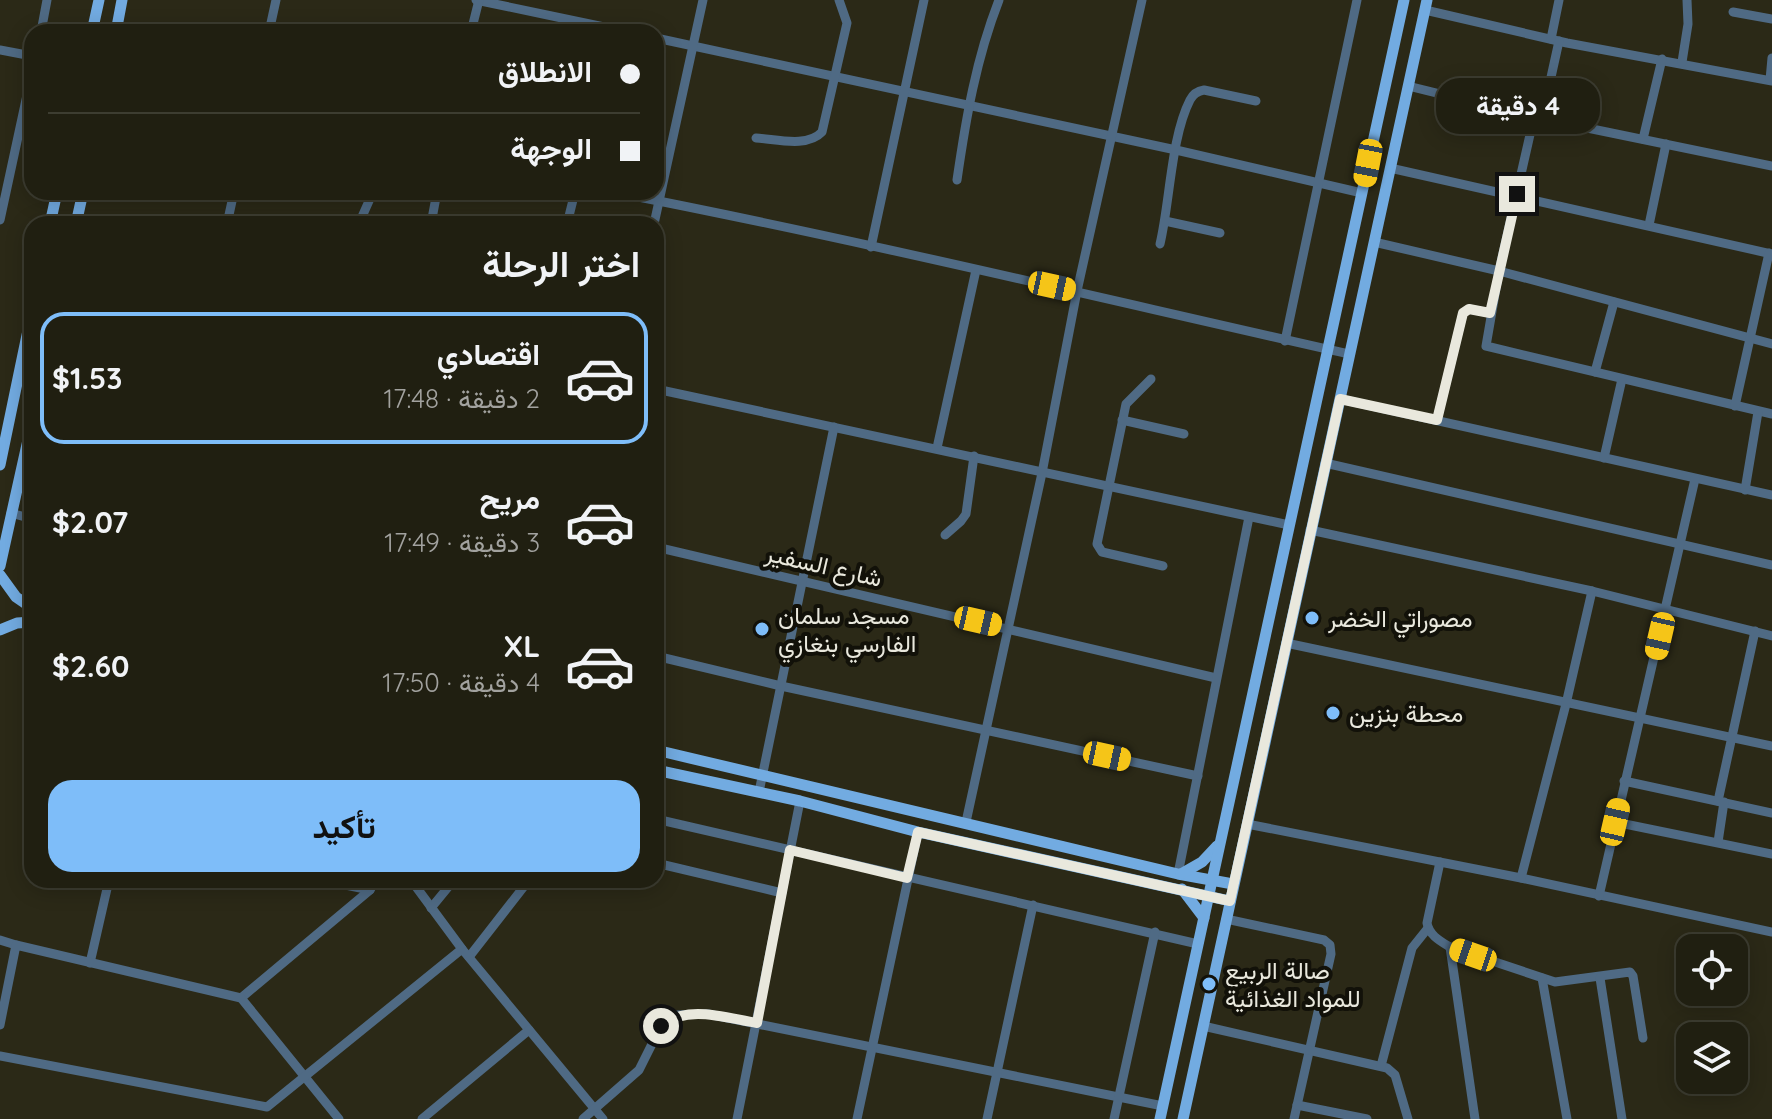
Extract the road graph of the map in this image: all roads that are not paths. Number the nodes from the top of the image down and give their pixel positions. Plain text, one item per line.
1 (47, 0) edge
2 (99, 0) edge
3 (122, 0) edge
4 (276, 0) edge
5 (478, 0) edge
6 (703, 0) edge
7 (839, 0) edge
8 (924, 0) edge
9 (999, 0) edge
10 (1142, 0) edge
11 (1345, 0) edge
12 (1404, 0) edge
13 (1559, 0) edge
14 (1687, 0) edge
15 (1357, 1) edge
16 (521, 5) edge
17 (1426, 5) edge
18 (1733, 12) dead end
19 (1772, 19) edge
20 (42, 24) edge
21 (94, 24) edge
22 (118, 24) edge
23 (271, 24) edge
24 (473, 24) edge
25 (596, 24) edge
26 (664, 40) edge
27 (1555, 40) junction
28 (693, 45) junction
29 (0, 50) edge
30 (24, 54) edge
31 (1772, 58) edge
32 (1662, 59) junction
33 (1682, 62) junction
34 (835, 75) junction
35 (1771, 80) edge
36 (1408, 86) junction
37 (904, 92) junction
38 (1256, 101) dead end
39 (24, 105) edge
40 (968, 106) junction
41 (1538, 117) junction
42 (1112, 136) junction
43 (756, 138) dead end
44 (1643, 139) junction
45 (1666, 144) junction
46 (1176, 150) junction
47 (1772, 166) edge
48 (1390, 168) junction
49 (664, 178) edge
50 (957, 180) dead end
51 (1318, 182) junction
52 (3, 191) edge
53 (1362, 193) junction
54 (1517, 194) junction
55 (654, 200) edge
56 (659, 201) junction
57 (656, 216) edge
58 (0, 220) edge
59 (1165, 221) junction
60 (1649, 225) junction
61 (1220, 233) dead end
62 (1374, 242) junction
63 (1160, 244) dead end
64 (871, 247) junction
65 (1770, 253) edge
66 (976, 270) junction
67 (1499, 271) junction
68 (1077, 291) junction
69 (1614, 302) junction
70 (1490, 313) junction
71 (1750, 338) junction
72 (24, 341) edge
73 (1285, 341) junction
74 (1772, 344) edge
75 (1328, 349) junction
76 (1349, 354) junction
77 (1595, 372) junction
78 (1151, 379) dead end
79 (1622, 379) junction
80 (664, 391) edge
81 (1340, 399) junction
82 (1735, 406) junction
83 (6, 407) edge
84 (1758, 412) junction
85 (1772, 414) edge
86 (1122, 420) junction
87 (1437, 420) junction
88 (834, 427) junction
89 (1184, 434) dead end
90 (937, 448) junction
91 (974, 456) junction
92 (24, 457) edge
93 (1604, 458) junction
94 (1325, 463) junction
95 (0, 465) edge
96 (1042, 473) junction
97 (1695, 479) junction
98 (1109, 486) junction
99 (1745, 490) junction
100 (1772, 495) edge
101 (11, 513) junction
102 (24, 517) edge
103 (1249, 517) junction
104 (1289, 525) junction
105 (1310, 530) junction
106 (945, 535) dead end
107 (1682, 544) junction
108 (664, 549) edge
109 (1772, 565) edge
110 (0, 566) edge
111 (1163, 566) dead end
112 (0, 575) edge
113 (804, 581) junction
114 (1592, 591) junction
115 (24, 602) edge
116 (1666, 609) junction
117 (24, 623) edge
118 (1007, 628) junction
119 (0, 630) edge
120 (1755, 631) junction
121 (1772, 636) edge
122 (1286, 643) junction
123 (664, 658) edge
124 (1216, 678) junction
125 (781, 686) junction
126 (1566, 704) junction
127 (1640, 719) junction
128 (985, 730) junction
129 (1731, 738) junction
130 (1772, 746) edge
131 (664, 752) edge
132 (673, 754) junction
133 (664, 772) edge
134 (669, 773) junction
135 (762, 774) junction
136 (1198, 776) junction
137 (1624, 781) junction
138 (759, 792) junction
139 (800, 801) junction
140 (1721, 801) junction
141 (1772, 813) edge
142 (664, 821) edge
143 (966, 822) junction
144 (1615, 822) junction
145 (1247, 824) junction
146 (918, 832) junction
147 (1046, 841) junction
148 (1718, 842) junction
149 (1218, 845) junction
150 (790, 850) junction
151 (1772, 854) edge
152 (1042, 859) junction
153 (1440, 862) junction
154 (664, 865) edge
155 (1179, 874) junction
156 (907, 878) junction
157 (1521, 878) junction
158 (1211, 880) junction
159 (1233, 884) junction
160 (107, 888) edge
161 (360, 888) edge
162 (417, 888) edge
163 (447, 888) edge
164 (522, 888) edge
165 (1181, 889) junction
166 (370, 890) joint
167 (782, 893) junction
168 (1208, 895) junction
169 (1599, 896) junction
170 (1230, 901) junction
171 (1033, 905) junction
172 (431, 908) junction
173 (1204, 918) junction
174 (1226, 919) junction
175 (1428, 928) junction
176 (1155, 932) junction
177 (1772, 932) edge
178 (0, 940) edge
179 (1198, 944) junction
180 (16, 945) junction
181 (1450, 947) junction
182 (465, 953) junction
183 (90, 963) junction
184 (1542, 978) junction
185 (1600, 978) junction
186 (241, 998) junction
187 (757, 1023) junction
188 (0, 1025) edge
189 (1203, 1026) junction
190 (529, 1030) junction
191 (1643, 1038) dead end
192 (871, 1047) junction
193 (1307, 1050) junction
194 (0, 1056) edge
195 (1381, 1066) junction
196 (997, 1072) junction
197 (303, 1077) junction
198 (1119, 1096) junction
199 (1297, 1105) junction
200 (1163, 1106) junction
201 (595, 1109) junction
202 (339, 1119) edge
203 (422, 1119) edge
204 (583, 1119) edge
205 (603, 1119) edge
206 (737, 1119) edge
207 (857, 1119) edge
208 (987, 1119) edge
209 (1114, 1119) edge
210 (1160, 1119) edge
211 (1183, 1119) edge
212 (1294, 1119) edge
213 (1367, 1119) edge
214 (1408, 1119) edge
215 (1475, 1119) edge
216 (1567, 1119) edge
217 (1622, 1119) edge

1 - 20 street
2 - 21 main road
3 - 22 main road
4 - 23 street
5 - 16 street
5 - 24 street
6 - 28 street
7 - 34 street
8 - 37 street
9 - 40 street
10 - 42 street
11 - 15 street
12 - 53 main road
13 - 27 street
14 - 33 street
15 - 51 street
16 - 25 street
17 - 27 street
17 - 36 main road
18 - 19 street
26 - 28 street
27 - 32 street
27 - 41 street
28 - 34 street
28 - 49 street
29 - 30 street
31 - 35 street
32 - 33 street
32 - 44 street
33 - 35 street
34 - 37 street
34 - 43 street
36 - 41 street
36 - 48 main road
37 - 40 street
37 - 64 street
38 - 46 street
39 - 52 street
40 - 42 street
40 - 50 street
41 - 44 street
41 - 54 street
42 - 46 street
42 - 68 street
44 - 45 street
45 - 47 street
45 - 60 street
46 - 51 street
46 - 59 street
48 - 54 street
48 - 62 main road
51 - 53 street
51 - 73 street
52 - 58 street
53 - 75 main road
54 - 60 street
54 - 67 street
55 - 56 street
56 - 57 street
56 - 64 street
59 - 61 street
59 - 63 street
60 - 65 street
62 - 67 street
62 - 76 main road
64 - 66 street
65 - 71 street
66 - 68 street
66 - 90 street
67 - 69 street
67 - 70 street
68 - 73 street
68 - 96 street
69 - 71 street
69 - 77 street
70 - 77 street
70 - 87 street
71 - 74 street
71 - 82 street
72 - 83 main road
73 - 75 street
75 - 76 street
75 - 104 main road
76 - 81 main road
77 - 79 street
78 - 86 street
79 - 82 street
79 - 93 street
80 - 88 street
81 - 87 street
81 - 94 main road
82 - 84 street
83 - 95 main road
84 - 85 street
84 - 99 street
86 - 89 street
86 - 98 street
87 - 93 street
88 - 90 street
88 - 113 street
90 - 91 street
91 - 96 street
91 - 106 street
92 - 101 main road
93 - 97 street
94 - 105 main road
94 - 107 street
96 - 98 street
96 - 118 street
97 - 99 street
97 - 107 street
98 - 103 street
98 - 111 street
99 - 100 street
101 - 102 street
101 - 110 main road
103 - 104 street
103 - 124 street
104 - 149 main road
105 - 114 street
105 - 122 main road
107 - 109 street
107 - 116 street
108 - 113 street, شارع السفير
112 - 115 main road
113 - 118 street, شارع السفير
113 - 125 street
114 - 116 street
114 - 126 street
116 - 120 street
116 - 127 street
117 - 119 main road
118 - 124 street, شارع السفير
118 - 128 street
120 - 121 street
120 - 129 street
122 - 126 street
122 - 145 main road
123 - 125 street
124 - 136 street
125 - 128 street
125 - 135 street
126 - 127 street
126 - 157 street
127 - 129 street
127 - 137 street
128 - 136 street
128 - 143 street
129 - 130 street
129 - 140 street
131 - 132 main road
132 - 134 main road
132 - 135 main road
133 - 134 main road
134 - 138 main road
135 - 138 street
135 - 143 main road
136 - 155 street
137 - 140 street
137 - 144 street
138 - 139 main road
139 - 146 main road
139 - 150 street
140 - 141 street
140 - 148 street
142 - 150 street
143 - 147 main road
144 - 148 street
144 - 169 street
145 - 153 street
145 - 159 main road
146 - 152 main road
146 - 156 street
147 - 152 main road
147 - 155 main road
148 - 151 street
149 - 155 main road
149 - 158 main road
150 - 156 street
150 - 167 street
152 - 165 main road
153 - 157 street
153 - 175 street
154 - 167 street
155 - 158 main road
156 - 171 street
156 - 192 street
157 - 169 street
158 - 159 main road
158 - 168 main road
159 - 170 main road
160 - 183 street
161 - 166 street
162 - 172 street
163 - 172 street
164 - 182 street
165 - 168 main road
165 - 173 main road
166 - 186 street
167 - 187 street
168 - 170 main road
168 - 173 main road
169 - 177 street
170 - 174 main road
171 - 176 street
171 - 196 street
172 - 182 street
173 - 179 main road
174 - 189 main road
174 - 193 street
175 - 181 street
175 - 195 street
176 - 179 street
176 - 198 street
178 - 180 street
179 - 200 main road
180 - 183 street
180 - 188 street
181 - 184 street
181 - 215 street
182 - 190 street
182 - 197 street
183 - 186 street
184 - 185 street
184 - 216 street
185 - 191 street
185 - 217 street
186 - 197 street
187 - 192 street
187 - 201 street
187 - 206 street
189 - 193 street
189 - 211 main road
190 - 201 street
190 - 203 street
192 - 196 street
192 - 207 street
193 - 195 street
193 - 199 street
194 - 197 street
195 - 214 street
196 - 198 street
196 - 208 street
197 - 202 street
198 - 200 street
198 - 209 street
199 - 212 street
199 - 213 street
200 - 210 main road
201 - 204 street
201 - 205 street

